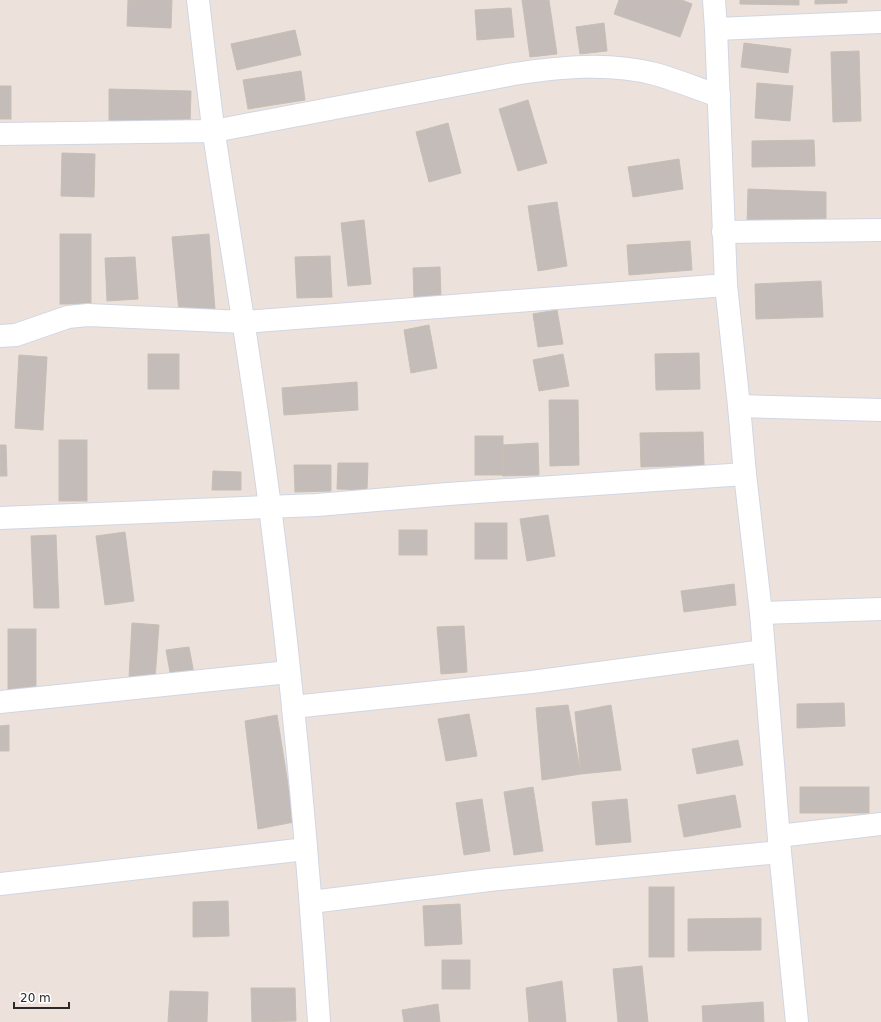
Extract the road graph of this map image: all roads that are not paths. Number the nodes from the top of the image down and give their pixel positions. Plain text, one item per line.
1 (198, 0) edge
2 (714, 0) edge
3 (881, 22) edge
4 (716, 29) junction
5 (719, 96) junction
6 (214, 131) junction
7 (0, 134) edge
8 (881, 230) edge
9 (723, 232) junction
10 (726, 285) junction
11 (244, 322) junction
12 (0, 336) edge
13 (739, 406) junction
14 (881, 410) edge
15 (745, 474) junction
16 (270, 507) junction
17 (0, 518) edge
18 (881, 609) edge
19 (761, 613) junction
20 (764, 651) junction
21 (289, 672) junction
22 (0, 702) edge
23 (293, 707) junction
24 (881, 824) edge
25 (779, 844) junction
26 (306, 849) junction
27 (0, 884) edge
28 (311, 902) junction
29 (319, 1022) edge
30 (797, 1022) edge

1 - 6 street
2 - 4 street
3 - 4 street
4 - 5 street
5 - 6 street
5 - 9 street
6 - 7 street
6 - 11 street
8 - 9 street
9 - 10 street
10 - 11 street
10 - 13 street
11 - 12 street
11 - 16 street
13 - 14 street
13 - 15 street
15 - 16 street
15 - 19 street
16 - 17 street
16 - 21 street
18 - 19 street
19 - 20 street
20 - 23 street
20 - 25 street
21 - 22 street
21 - 23 street
23 - 26 street
24 - 25 street
25 - 28 street
25 - 30 street
26 - 27 street
26 - 28 street
28 - 29 street

